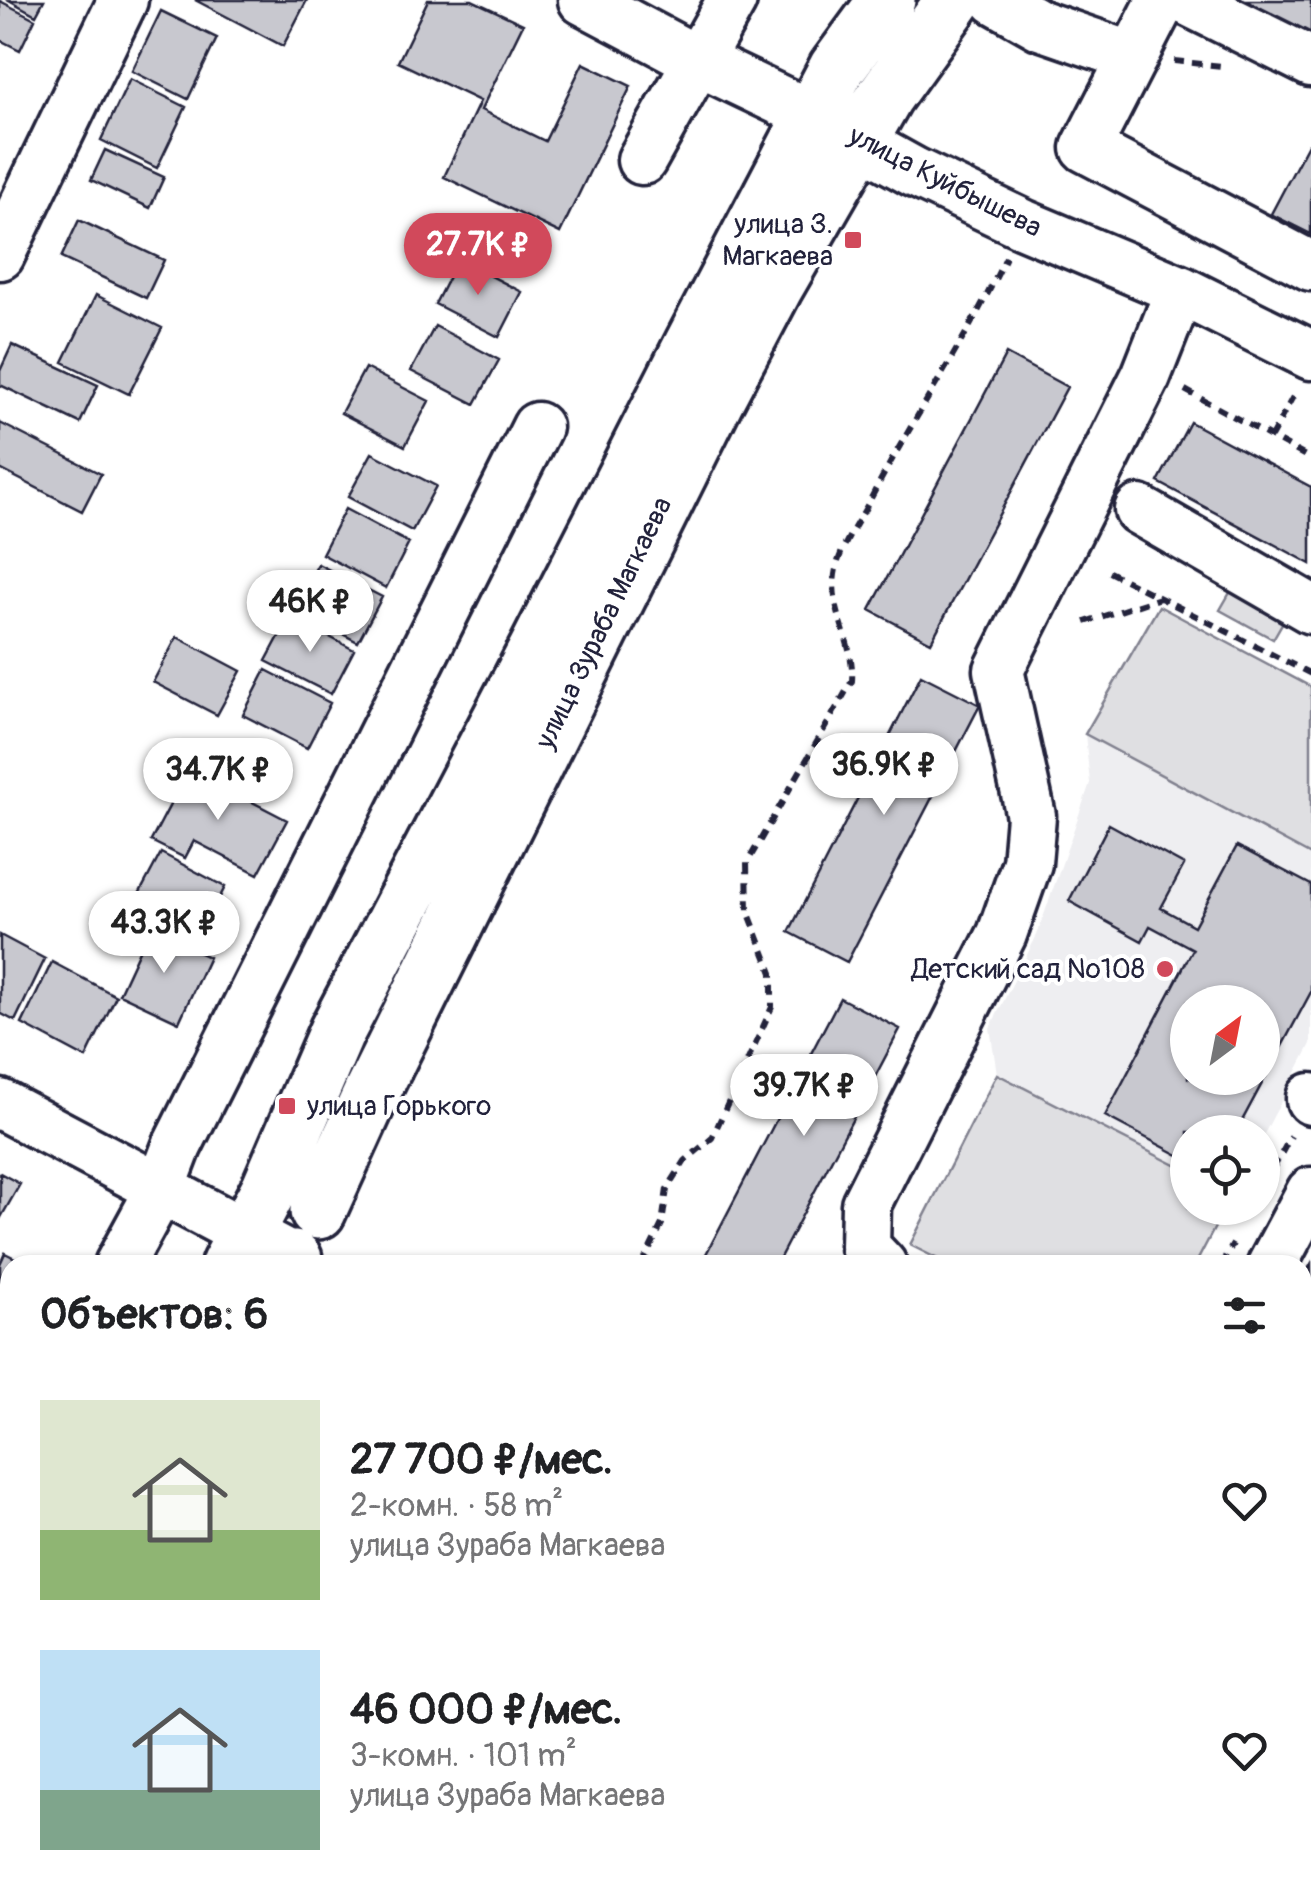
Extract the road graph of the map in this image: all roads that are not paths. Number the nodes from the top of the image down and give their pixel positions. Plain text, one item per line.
1 (123, 0) edge
2 (584, 0) edge
3 (732, 0) edge
4 (887, 0) edge
5 (954, 0) edge
6 (996, 0) edge
7 (1162, 0) edge
8 (1186, 0) edge
9 (1133, 57) junction
10 (700, 62) junction
11 (1311, 62) edge
12 (812, 115) junction
13 (861, 141) junction
14 (642, 160) dead end
15 (0, 255) edge
16 (1311, 266) edge
17 (1180, 290) junction
18 (1306, 368) edge
19 (537, 428) dead end
20 (1139, 510) dead end
21 (1311, 608) edge
22 (0, 1104) edge
23 (1291, 1183) edge
24 (160, 1188) junction
25 (318, 1211) joint
26 (236, 1250) edge
27 (125, 1255) edge
28 (261, 1255) edge
29 (303, 1255) edge
30 (873, 1255) edge
31 (1274, 1255) edge

1 - 15 street
2 - 10 street, улица Куйбышева
3 - 10 street
4 - 12 main road, улица Зураба Магкаева
5 - 13 main road, улица Зураба Магкаева
6 - 9 street
7 - 9 street
8 - 11 street
9 - 16 street
10 - 12 street, улица Куйбышева
10 - 14 street
12 - 13 street, улица Куйбышева
12 - 26 main road, улица Зураба Магкаева
13 - 17 street, улица Куйбышева
13 - 25 main road, улица Зураба Магкаева
17 - 18 street, улица Куйбышева
17 - 30 street
19 - 24 street
20 - 21 street
22 - 24 street
23 - 31 street
24 - 26 street
24 - 27 street
25 - 29 street, улица Зураба Магкаева
26 - 28 street

